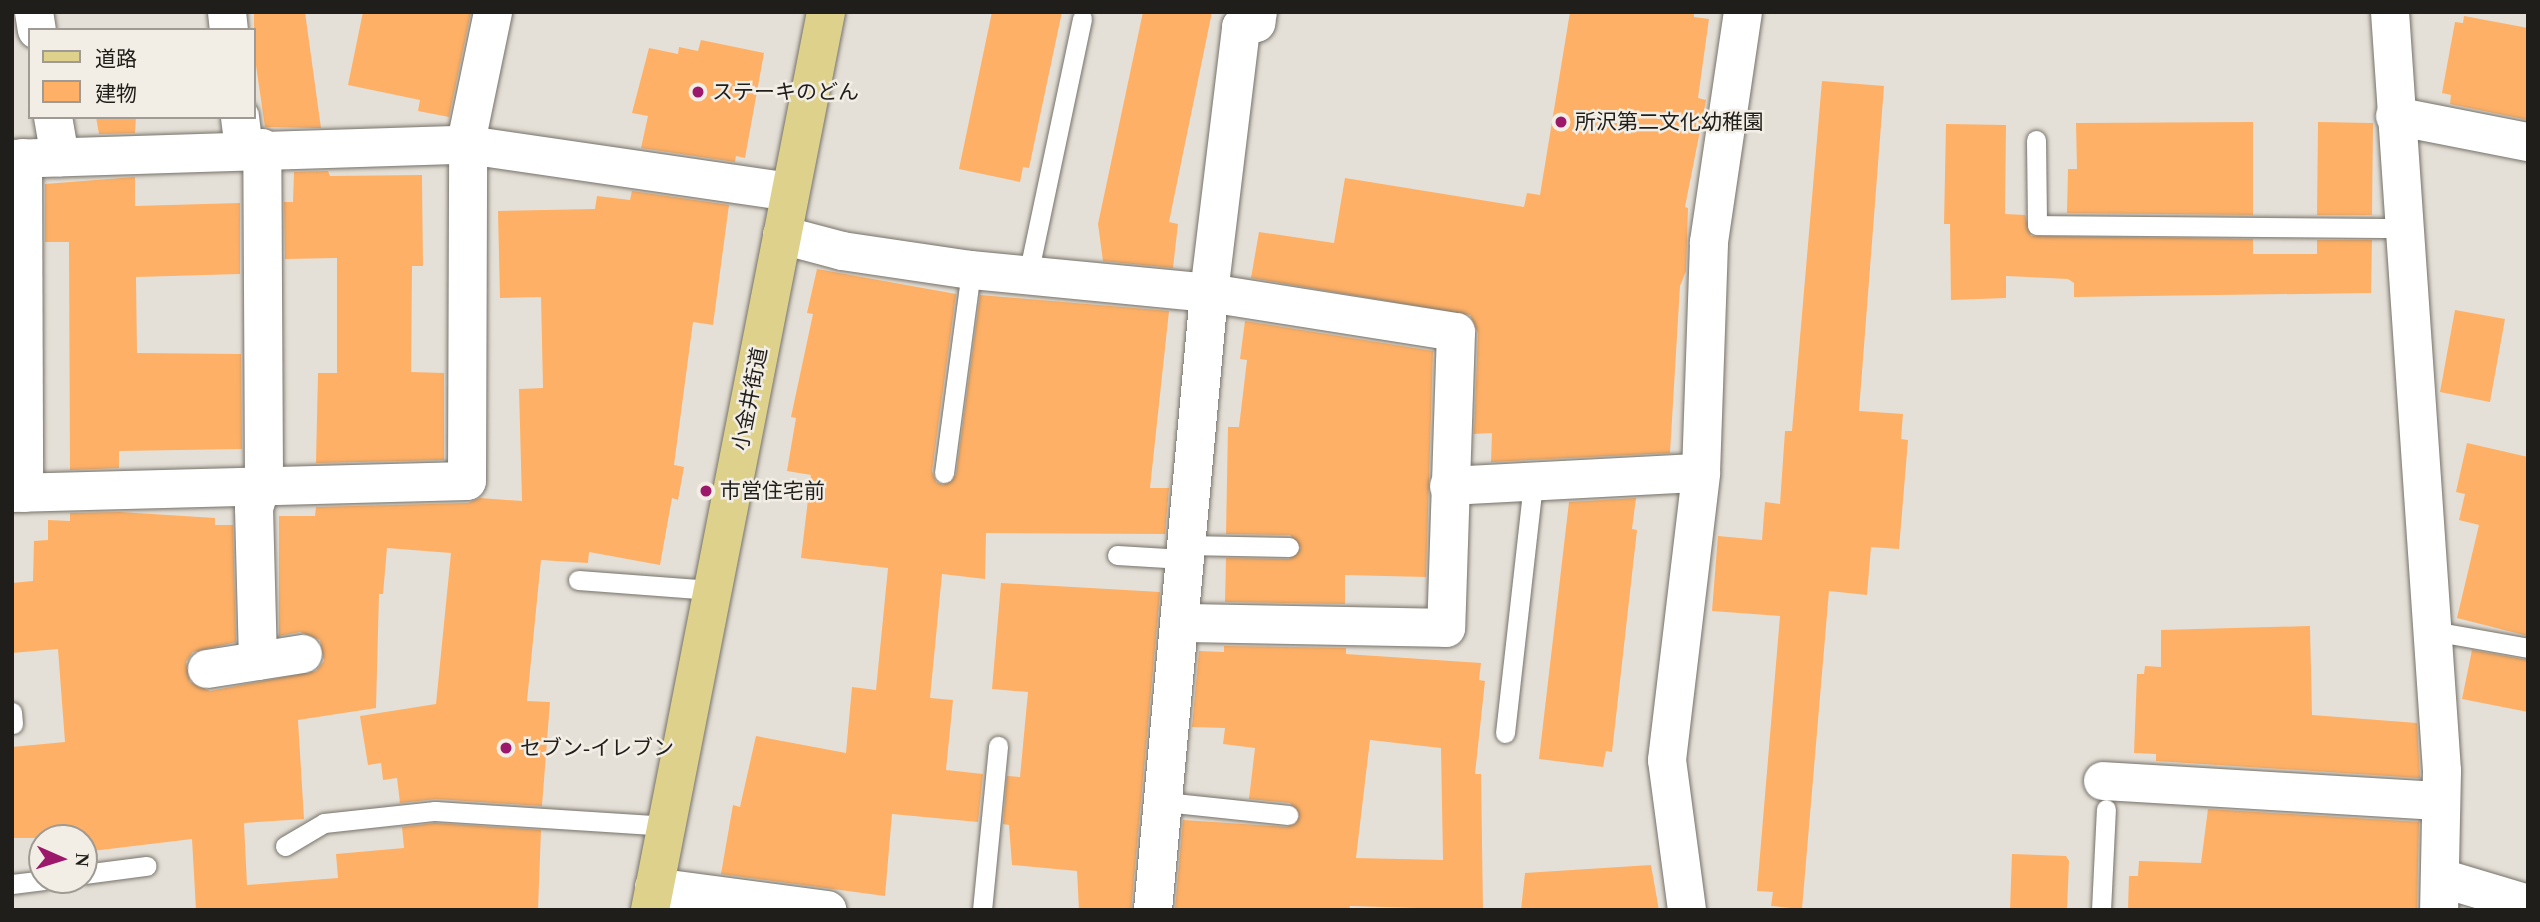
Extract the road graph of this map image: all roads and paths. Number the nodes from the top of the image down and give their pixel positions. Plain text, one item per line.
1 (493, 12) edge
2 (826, 12) edge
3 (1258, 12) edge
4 (1743, 12) edge
5 (2390, 12) edge
6 (1082, 19) dead end
7 (2395, 116) junction
8 (52, 119) edge
9 (249, 138) edge
10 (2036, 141) dead end
11 (2528, 142) edge
12 (468, 145) junction
13 (32, 158) edge
14 (789, 192) junction
15 (2403, 228) junction
16 (782, 235) junction
17 (971, 270) junction
18 (1028, 275) junction
19 (1209, 293) junction
20 (944, 473) dead end
21 (1701, 473) junction
22 (1533, 482) junction
23 (1449, 486) junction
24 (259, 489) junction
25 (18, 493) edge
26 (1289, 547) dead end
27 (1184, 552) junction
28 (1117, 555) dead end
29 (578, 580) dead end
30 (712, 590) junction
31 (1179, 623) junction
32 (2432, 631) junction
33 (2528, 648) edge
34 (303, 654) dead end
35 (258, 661) junction
36 (207, 669) dead end
37 (1505, 733) dead end
38 (998, 746) dead end
39 (2105, 795) joint
40 (2440, 801) junction
41 (1165, 802) junction
42 (1288, 815) dead end
43 (665, 826) junction
44 (285, 846) dead end
45 (146, 866) dead end
46 (98, 872) edge
47 (2440, 894) edge
48 (652, 898) edge
49 (2528, 904) edge
50 (827, 910) edge
51 (982, 910) edge
52 (1153, 910) edge
53 (1688, 910) edge
54 (2101, 910) edge

1 - 12 street
2 - 14 main road, 小金井街道
3 - 19 street
4 - 21 street
5 - 7 street
6 - 18 lane
7 - 11 street
7 - 15 street
8 - 13 street
9 - 12 street
9 - 13 street
9 - 24 street
10 - 15 lane
12 - 14 street
12 - 24 street
13 - 25 street
14 - 16 main road, 小金井街道
15 - 32 street
16 - 17 street
16 - 30 main road, 小金井街道
17 - 18 street
17 - 20 lane
18 - 19 street
19 - 23 street
19 - 27 street
21 - 22 street
21 - 53 street
22 - 23 street
22 - 37 lane
23 - 31 street
24 - 25 street
24 - 35 street
26 - 27 lane
27 - 28 lane
27 - 31 street
29 - 30 lane
30 - 43 main road, 小金井街道
31 - 41 street
32 - 33 lane
32 - 40 street
34 - 35 street
35 - 36 street
38 - 51 lane
39 - 40 street
39 - 54 lane
40 - 47 street
41 - 42 lane
41 - 52 street
43 - 44 lane
43 - 48 main road, 小金井街道
45 - 46 lane
47 - 49 street
48 - 50 street

